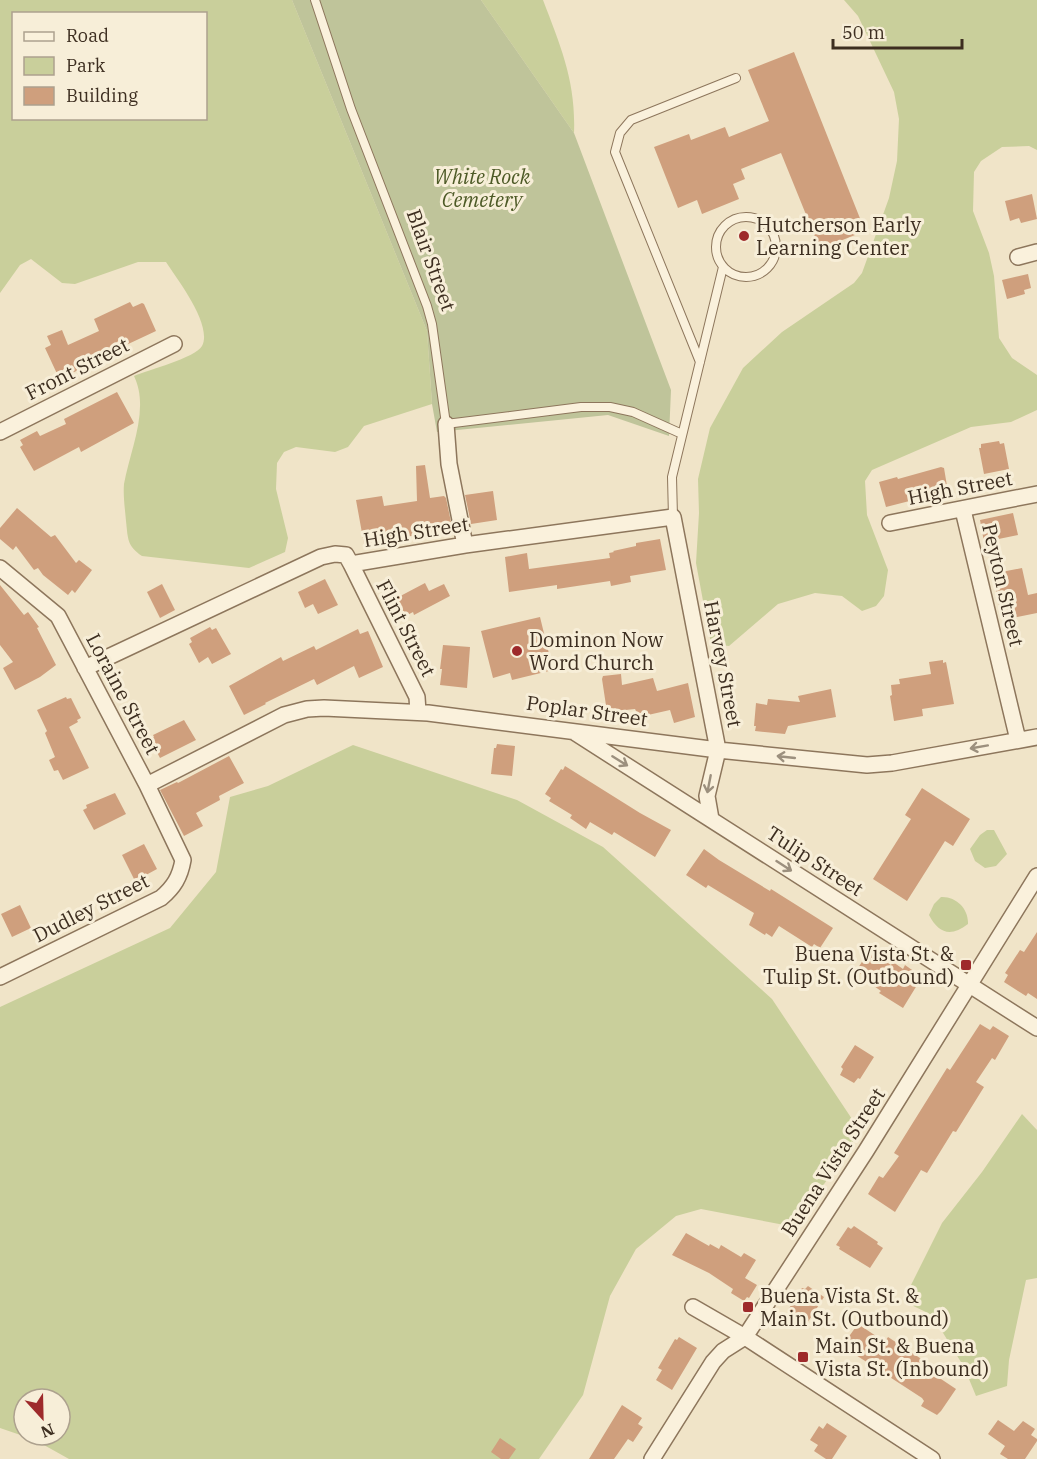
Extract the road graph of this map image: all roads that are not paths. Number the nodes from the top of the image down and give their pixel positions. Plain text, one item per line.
1 (315, 0) edge
2 (736, 78) dead end
3 (1037, 252) edge
4 (1018, 257) dead end
5 (723, 267) junction
6 (174, 344) dead end
7 (700, 362) junction
8 (446, 424) junction
9 (0, 432) edge
10 (682, 434) junction
11 (1037, 494) edge
12 (963, 510) junction
13 (674, 517) junction
14 (890, 523) dead end
15 (465, 545) junction
16 (351, 564) junction
17 (0, 567) edge
18 (85, 668) junction
19 (418, 712) junction
20 (570, 730) junction
21 (1037, 737) edge
22 (1018, 740) junction
23 (718, 750) junction
24 (147, 785) junction
25 (711, 819) junction
26 (183, 860) joint
27 (1037, 876) edge
28 (0, 977) edge
29 (970, 985) junction
30 (1037, 1028) edge
31 (693, 1307) dead end
32 (745, 1337) junction
33 (652, 1459) edge
34 (932, 1459) edge

1 - 8 lane, Blair Street
2 - 7 lane
3 - 4 street
5 - 5 lane
5 - 7 lane
6 - 9 street, Front Street
7 - 10 lane
8 - 10 lane
8 - 15 street, Blair Street
10 - 13 lane
11 - 12 street, High Street
12 - 14 street, High Street
12 - 22 street, Peyton Street
13 - 15 street, High Street
13 - 23 street, Harvey Street
15 - 16 street, High Street
16 - 18 street, High Street
16 - 19 street, Flint Street
17 - 18 street, Loraine Street
18 - 24 street, Loraine Street
19 - 20 street, Poplar Street
19 - 24 street, Poplar Street
20 - 23 street, Poplar Street
20 -> 25 street, Tulip Street
21 - 22 street, Poplar Street
22 -> 23 street, Poplar Street
23 -> 25 street, Harvey Street
24 - 26 street, Loraine Street
25 -> 29 street, Tulip Street
26 - 28 street, Dudley Street
27 - 29 street, Buena Vista Street
29 - 30 street, Tulip Street
29 - 32 street, Buena Vista Street
31 - 32 street
32 - 33 street, Buena Vista Street
32 - 34 street

